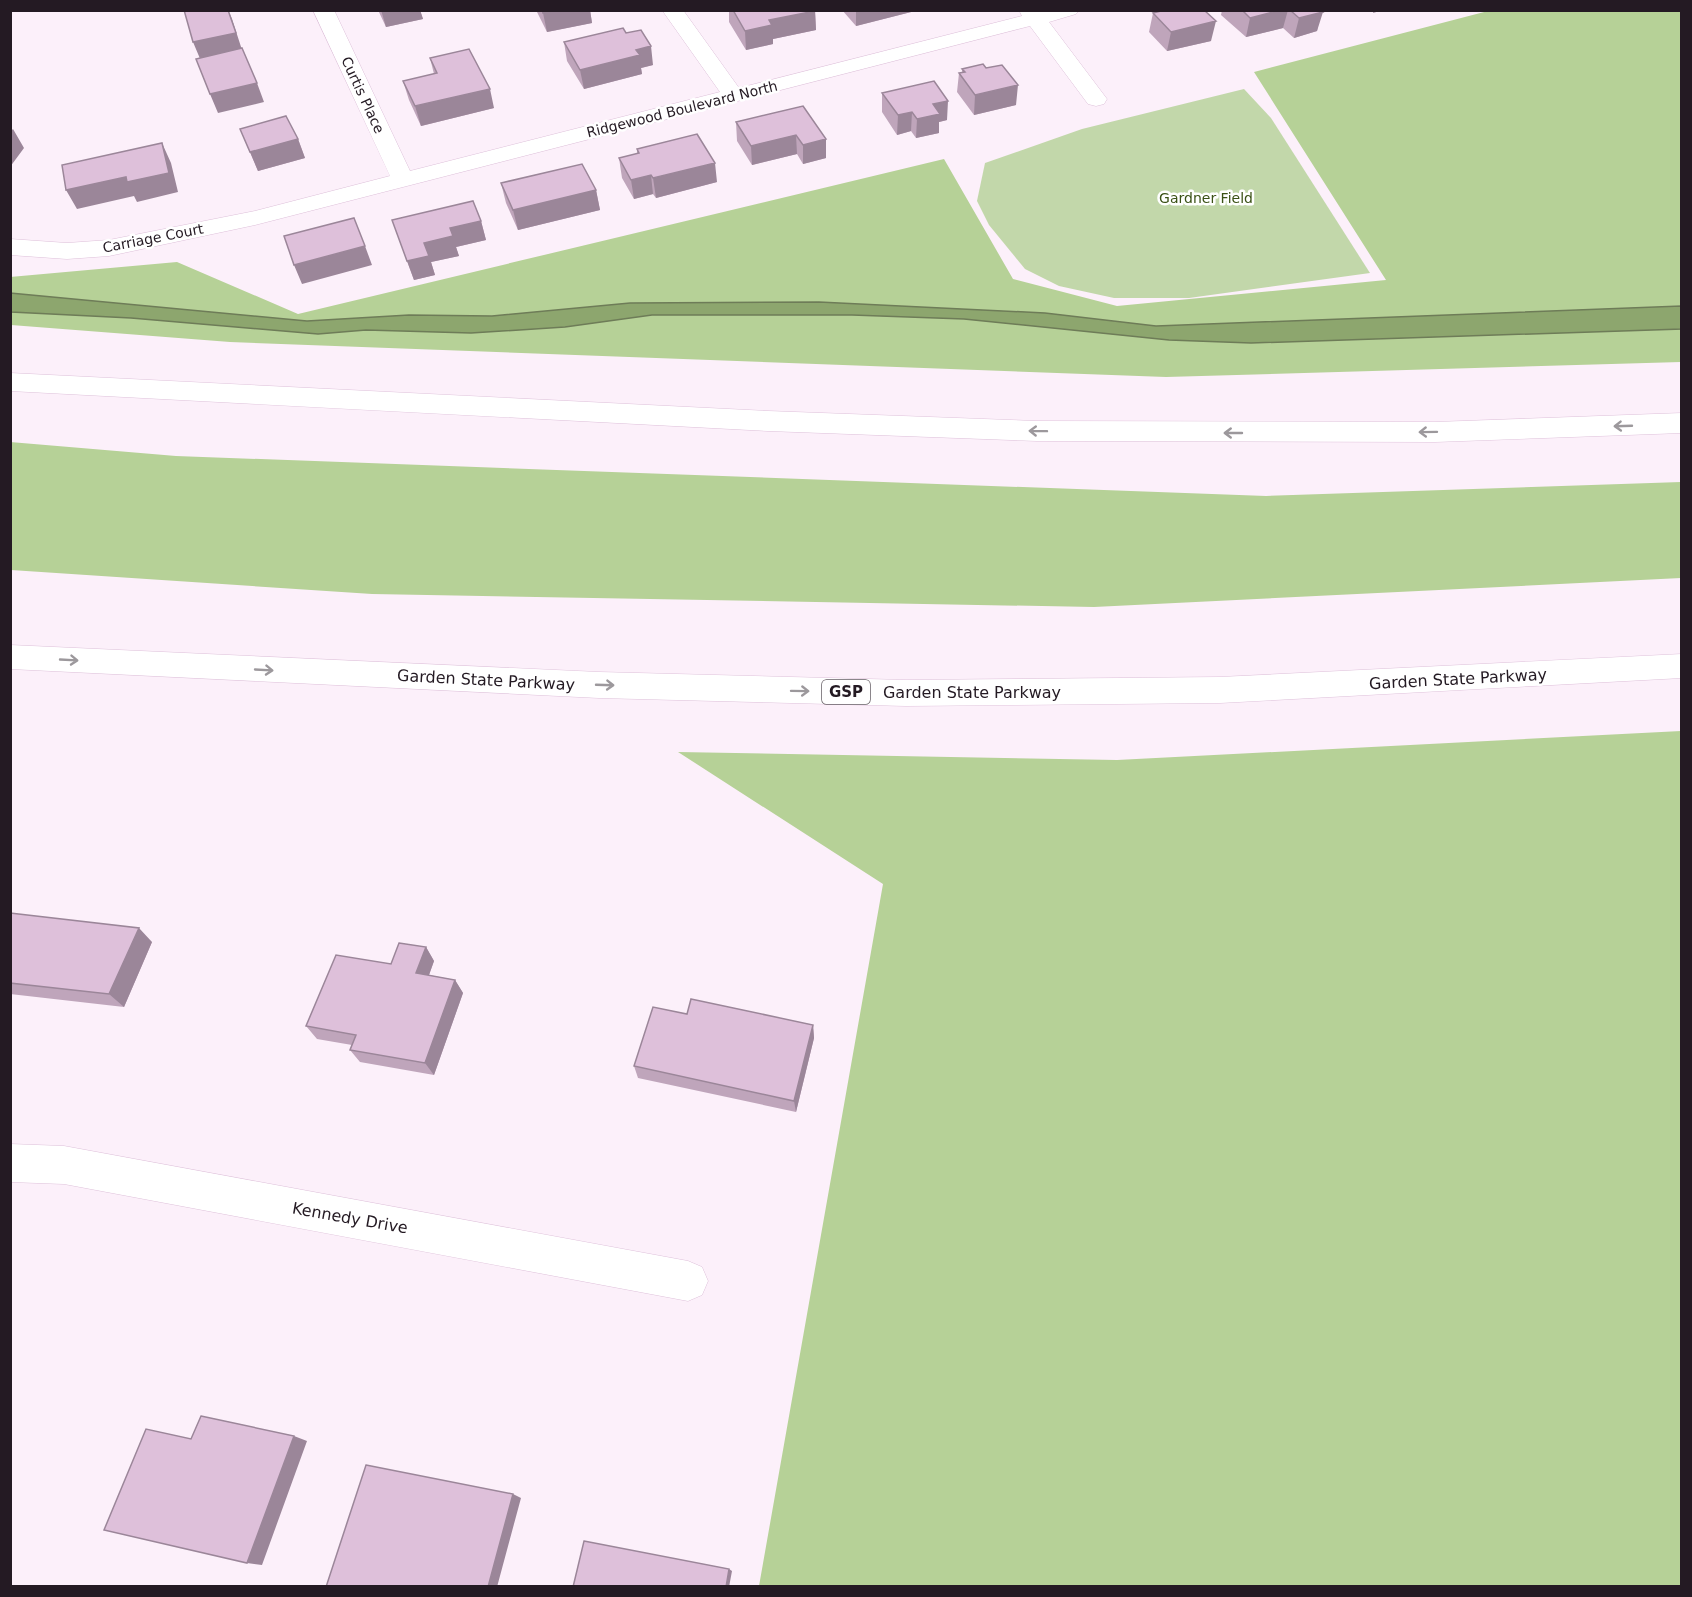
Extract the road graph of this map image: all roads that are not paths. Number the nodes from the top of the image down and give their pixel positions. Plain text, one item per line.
1 (323, 10) edge
2 (672, 10) edge
3 (1069, 10) edge
4 (1033, 15) edge
5 (734, 96) junction
6 (1096, 99) dead end
7 (403, 180) junction
8 (294, 208) joint
9 (10, 247) edge
10 (10, 382) edge
11 (1682, 423) edge
12 (10, 657) edge
13 (1682, 666) edge
14 (10, 1163) edge
15 (688, 1281) dead end

1 - 7 main road, Curtis Place
2 - 5 main road
3 - 4 main road, Ridgewood Boulevard North
4 - 5 main road, Ridgewood Boulevard North
4 - 6 main road
5 - 7 main road, Ridgewood Boulevard North
7 - 8 main road, Ridgewood Boulevard North
8 - 9 main road, Carriage Court
11 -> 10 main road
12 -> 13 main road, Garden State Parkway / GSP
14 - 15 main road, Kennedy Drive

